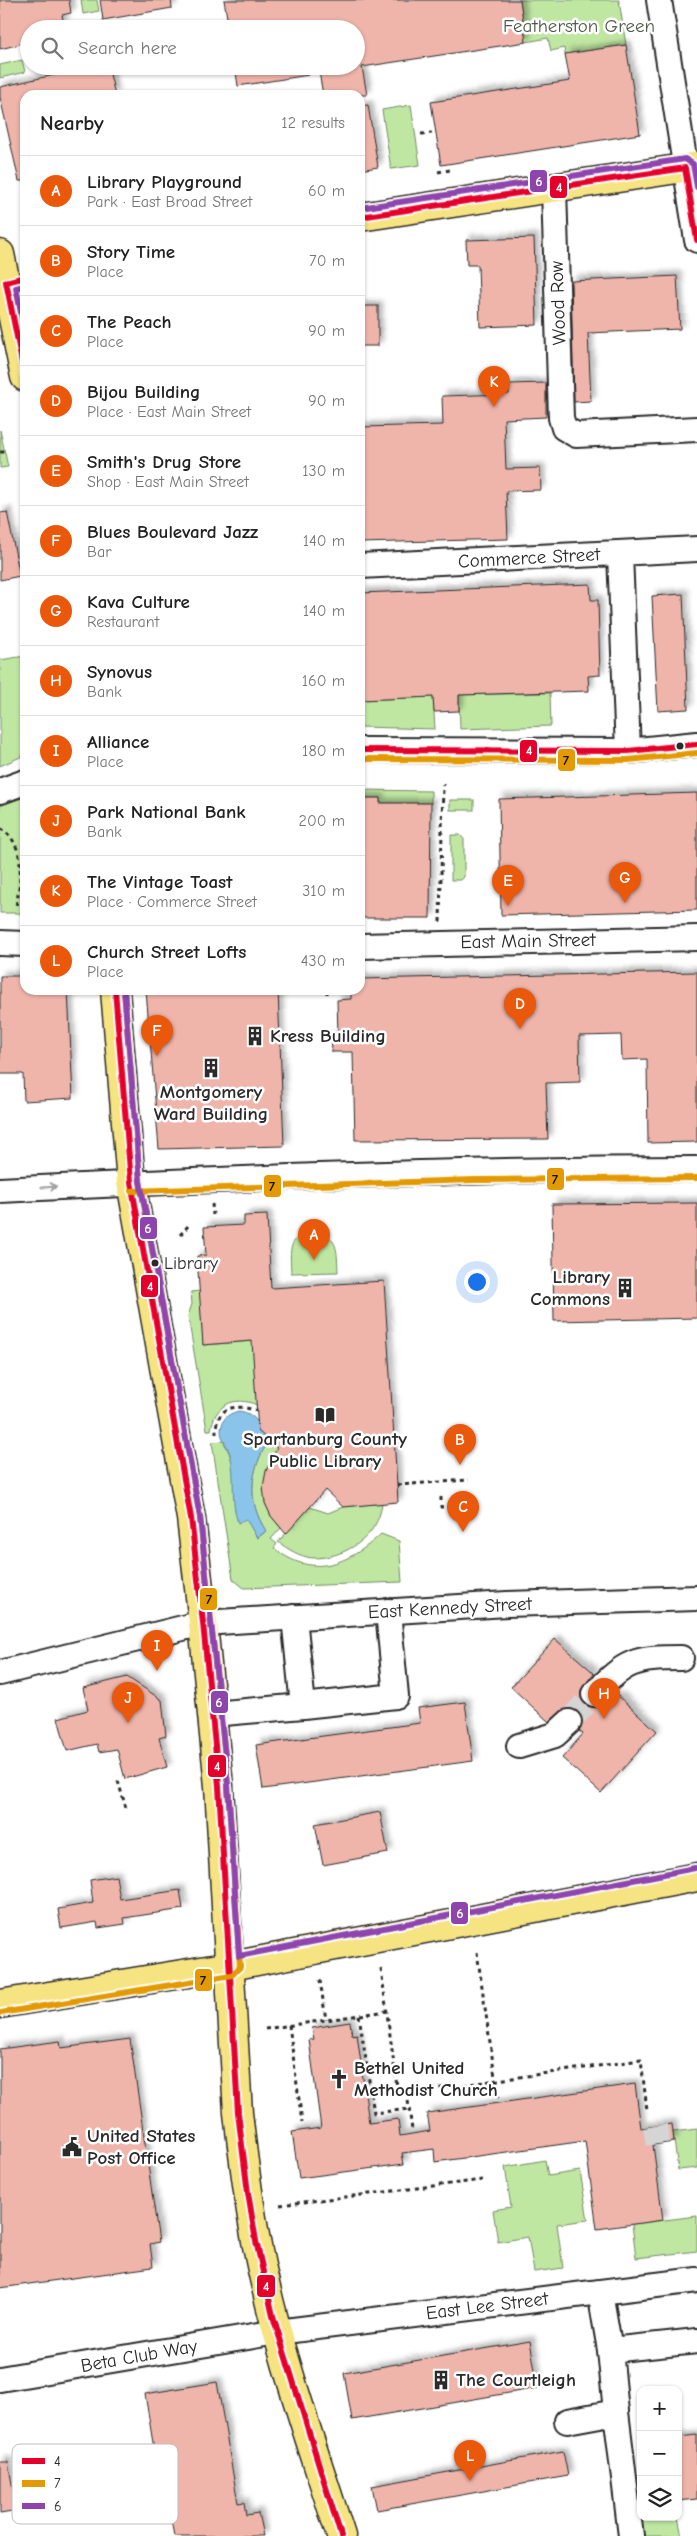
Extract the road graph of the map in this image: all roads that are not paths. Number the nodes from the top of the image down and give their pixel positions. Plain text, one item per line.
1 (659, 0) edge
2 (691, 167) edge
3 (554, 188) junction
4 (365, 216) edge
5 (697, 240) edge
6 (0, 254) edge
7 (10, 281) edge
8 (20, 345) edge
9 (697, 429) edge
10 (697, 549) edge
11 (620, 554) junction
12 (365, 566) edge
13 (697, 744) edge
14 (365, 750) edge
15 (628, 751) junction
16 (20, 784) edge
17 (0, 791) edge
18 (697, 938) edge
19 (0, 943) edge
20 (20, 944) edge
21 (365, 946) edge
22 (115, 995) edge
23 (697, 1169) edge
24 (131, 1182) junction
25 (0, 1190) edge
26 (697, 1598) edge
27 (388, 1611) junction
28 (294, 1617) junction
29 (203, 1623) junction
30 (680, 1658) dead end
31 (0, 1674) edge
32 (594, 1694) tunnel mouth
33 (303, 1706) junction
34 (212, 1714) junction
35 (569, 1722) tunnel mouth
36 (519, 1746) dead end
37 (697, 1878) edge
38 (231, 1966) junction
39 (0, 2004) edge
40 (697, 2280) edge
41 (600, 2292) junction
42 (278, 2332) junction
43 (697, 2341) edge
44 (610, 2350) junction
45 (0, 2379) edge
46 (616, 2412) junction
47 (567, 2421) dead end
48 (341, 2536) edge
49 (631, 2536) edge

1 - 2 street
2 - 3 main road
2 - 5 street
3 - 4 main road
3 - 9 street, Wood Row
6 - 7 main road
7 - 8 main road
10 - 11 street, Commerce Street
11 - 12 street, Commerce Street
11 - 15 street
13 - 15 street
14 - 15 street
16 - 17 street
18 - 21 street, East Main Street
19 - 20 street
22 - 24 main road
23 - 24 street
25 -> 24 street
24 - 29 main road
26 - 27 street, East Kennedy Street
27 - 28 street, East Kennedy Street
27 - 33 street
28 - 29 street, East Kennedy Street
28 - 33 street
29 - 31 street, East Kennedy Street
29 - 34 main road
30 - 32 street
33 - 34 street
34 - 38 main road
35 - 36 street
37 - 38 main road
38 - 39 main road
38 - 42 main road
40 - 41 street, East Lee Street
41 - 42 street, East Lee Street
41 - 44 street
42 - 45 street, Beta Club Way
42 - 48 main road
43 - 44 street
44 - 46 street
46 - 47 street
46 - 49 street

